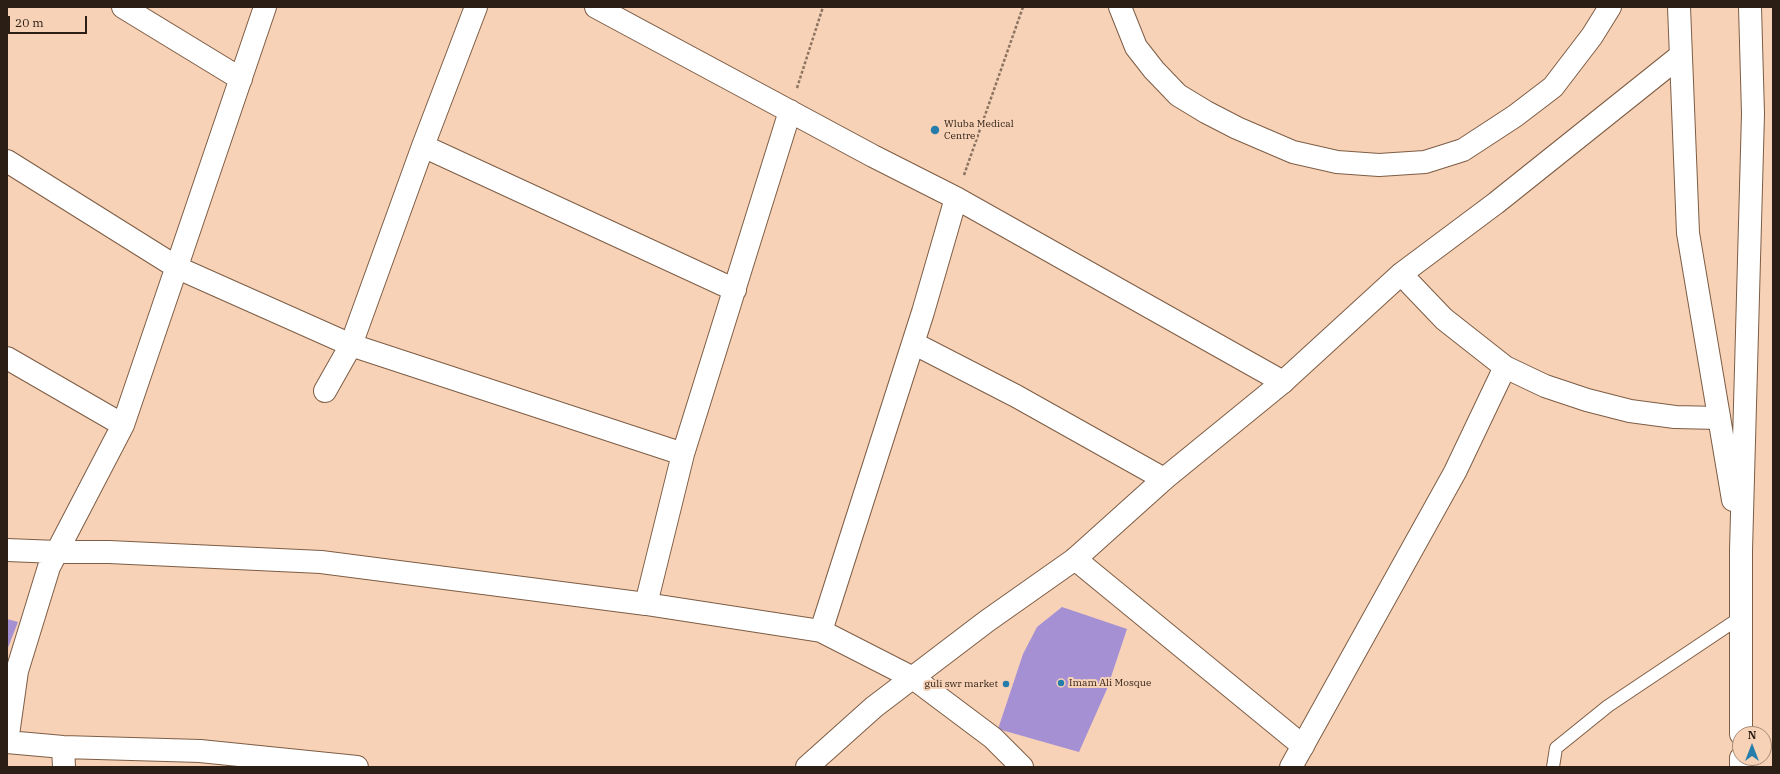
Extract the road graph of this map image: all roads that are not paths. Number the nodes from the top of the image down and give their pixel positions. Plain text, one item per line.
1 (123, 7) edge
2 (265, 7) edge
3 (475, 7) edge
4 (596, 7) edge
5 (1120, 7) edge
6 (1610, 7) edge
7 (1679, 7) edge
8 (1750, 7) edge
9 (1680, 56) junction
10 (241, 79) junction
11 (790, 111) junction
12 (423, 146) junction
13 (7, 161) edge
14 (956, 198) junction
15 (178, 268) junction
16 (1401, 274) junction
17 (735, 290) junction
18 (913, 343) junction
19 (351, 344) junction
20 (7, 358) edge
21 (1505, 367) junction
22 (1283, 382) junction
23 (325, 391) dead end
24 (1719, 418) junction
25 (123, 425) junction
26 (683, 454) junction
27 (1164, 479) junction
28 (7, 550) edge
29 (1741, 550) junction
30 (57, 552) junction
31 (1075, 558) junction
32 (646, 604) junction
33 (1741, 617) junction
34 (821, 632) junction
35 (913, 678) junction
36 (1741, 726) edge
37 (7, 742) edge
38 (1304, 746) junction
39 (64, 757) edge
40 (202, 759) edge
41 (1020, 766) edge
42 (357, 767) edge
43 (807, 767) edge
44 (1290, 767) edge
45 (1553, 767) edge

1 - 10 main road
2 - 10 main road
3 - 12 main road
4 - 11 main road
5 - 6 main road
7 - 9 main road
8 - 29 main road
9 - 16 main road
9 - 24 main road
10 - 15 main road
11 - 14 main road
11 - 17 main road
12 - 17 main road
12 - 19 main road
13 - 15 main road
14 - 18 main road
14 - 22 main road
15 - 19 main road
15 - 25 main road
16 - 21 main road
16 - 22 main road
17 - 26 main road
18 - 27 main road
18 - 34 main road
19 - 23 main road
19 - 26 main road
20 - 25 main road
21 - 24 main road
21 - 38 main road
22 - 27 main road
24 - 29 main road
25 - 30 main road
26 - 32 main road
27 - 31 main road
28 - 30 main road
29 - 33 main road
30 - 32 main road
30 - 37 main road
31 - 35 main road
31 - 38 main road
32 - 34 main road
33 - 36 main road
33 - 45 lane
34 - 35 main road
35 - 41 main road
35 - 43 main road
37 - 39 main road
38 - 44 main road
39 - 40 main road
40 - 42 main road

